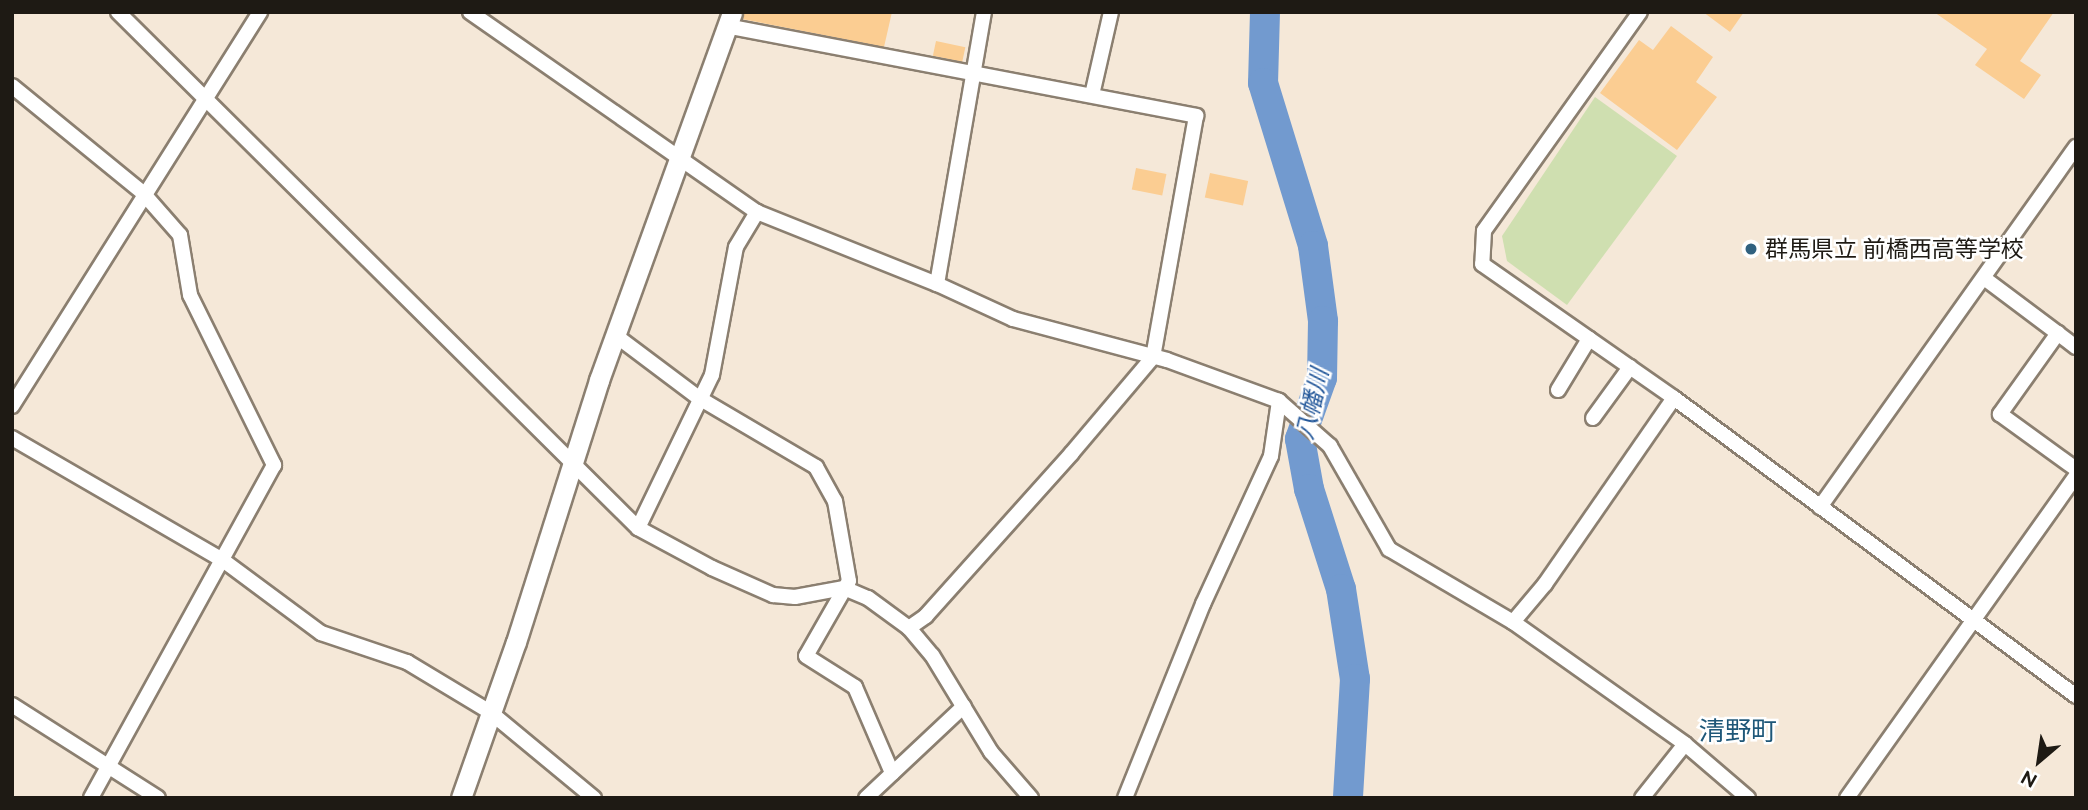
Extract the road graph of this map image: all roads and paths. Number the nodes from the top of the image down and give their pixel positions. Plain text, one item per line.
1 (118, 12) edge
2 (260, 12) edge
3 (470, 12) edge
4 (984, 12) edge
5 (1111, 12) edge
6 (1640, 12) edge
7 (729, 19) edge
8 (973, 75) junction
9 (12, 86) edge
10 (1092, 95) junction
11 (205, 99) junction
12 (2076, 147) edge
13 (678, 156) junction
14 (143, 193) junction
15 (757, 212) junction
16 (1984, 278) junction
17 (937, 284) junction
18 (2057, 333) junction
19 (615, 335) junction
20 (1589, 339) junction
21 (2076, 346) edge
22 (1153, 357) junction
23 (1630, 367) junction
24 (1558, 390) dead end
25 (699, 398) junction
26 (1674, 398) junction
27 (1279, 401) junction
28 (12, 406) edge
29 (1593, 418) dead end
30 (12, 438) edge
31 (572, 463) junction
32 (2076, 469) edge
33 (2076, 477) edge
34 (1820, 507) junction
35 (638, 528) junction
36 (224, 561) junction
37 (844, 588) junction
38 (1513, 622) junction
39 (1973, 622) junction
40 (909, 628) junction
41 (2076, 696) edge
42 (12, 705) edge
43 (964, 706) junction
44 (489, 712) junction
45 (1685, 744) junction
46 (107, 765) junction
47 (892, 773) junction
48 (1022, 795) edge
49 (91, 798) edge
50 (158, 798) edge
51 (461, 798) edge
52 (594, 798) edge
53 (866, 798) edge
54 (1125, 798) edge
55 (1643, 798) edge
56 (1748, 798) edge
57 (1847, 798) edge

1 - 11 street
2 - 11 street
3 - 13 street
4 - 8 street
5 - 10 street
6 - 20 street
7 - 8 street
7 - 13 street
8 - 10 street
8 - 17 street
9 - 14 street
10 - 22 street
11 - 14 street
11 - 31 street
12 - 16 street
13 - 15 street
13 - 19 street
14 - 28 street
14 - 36 street
15 - 17 street
15 - 25 street
16 - 18 street
16 - 34 street
17 - 22 street
18 - 21 street
18 - 32 street
19 - 25 street
19 - 31 street
20 - 23 street
20 - 24 street
22 - 27 street
22 - 40 street
23 - 26 street
23 - 29 street
25 - 35 street
25 - 37 street
26 - 34 street
26 - 38 street
27 - 38 street
27 - 54 street
30 - 36 street
31 - 35 street
31 - 44 street
33 - 39 street
34 - 39 street
35 - 37 street
36 - 44 street
36 - 46 street
37 - 40 street
37 - 47 street
38 - 45 street
39 - 41 street
39 - 57 street
40 - 43 street
42 - 46 street
43 - 47 street
43 - 48 street
44 - 51 street
44 - 52 street
45 - 55 street
45 - 56 street
46 - 49 street
46 - 50 street
47 - 53 street

